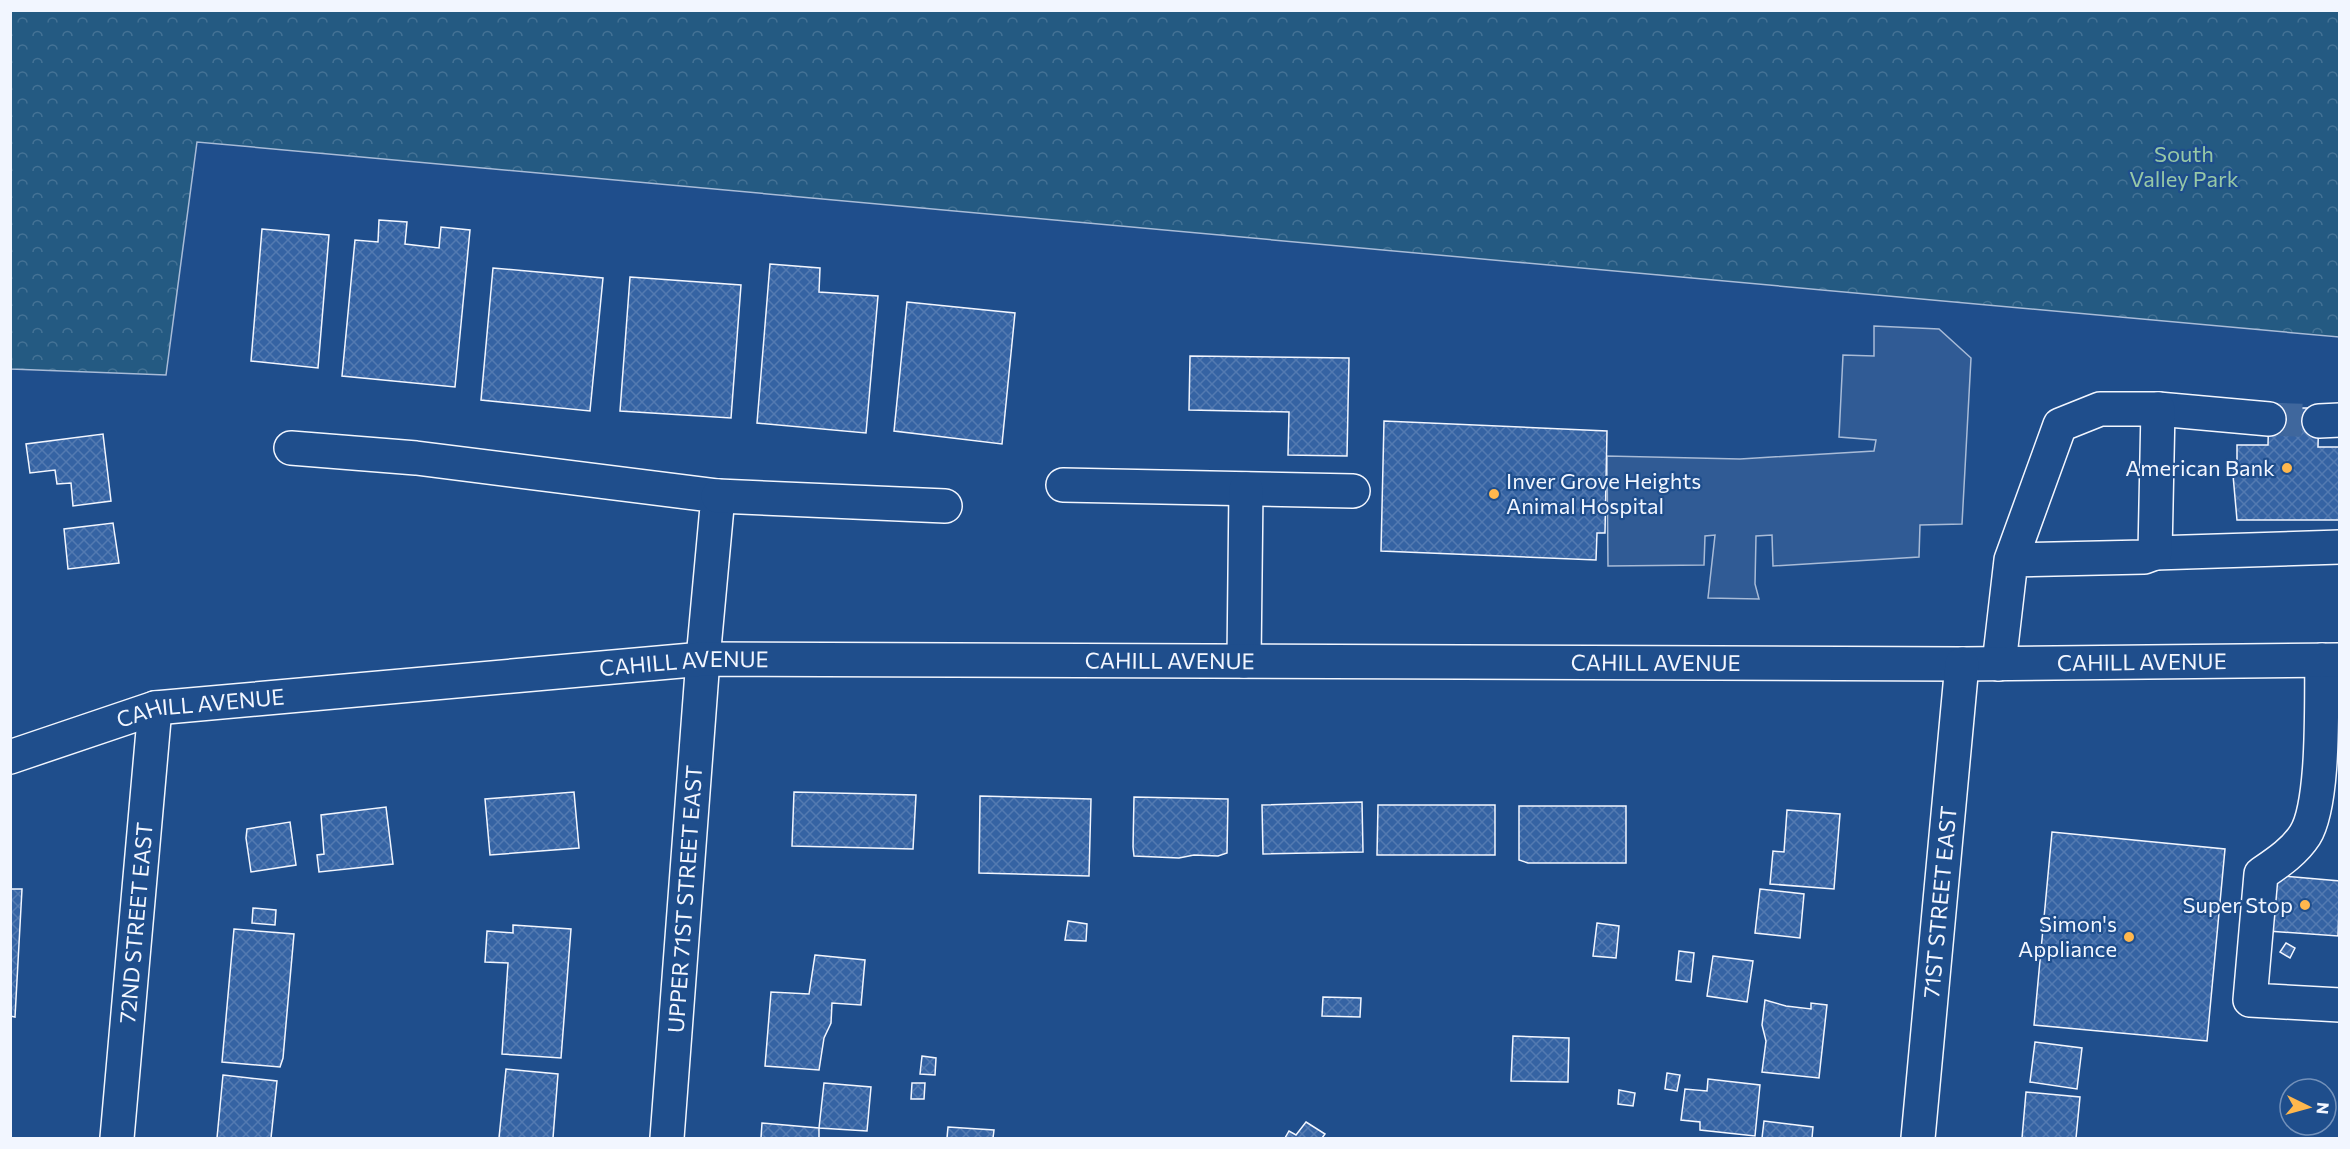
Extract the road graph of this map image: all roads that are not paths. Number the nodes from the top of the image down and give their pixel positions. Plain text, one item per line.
1 (2158, 409) junction
2 (2269, 419) tunnel mouth
3 (291, 447) dead end
4 (1063, 485) dead end
5 (1246, 489) junction
6 (1353, 491) dead end
7 (718, 496) junction
8 (945, 506) dead end
9 (2340, 547) edge
10 (2155, 553) junction
11 (2012, 560) junction
12 (703, 659) junction
13 (2331, 660) edge
14 (1244, 661) junction
15 (1999, 663) junction
16 (1962, 664) junction
17 (155, 708) junction
18 (10, 757) edge
19 (2340, 1005) edge
20 (117, 1138) edge
21 (668, 1138) edge
22 (1918, 1138) edge

1 - 2 street
1 - 10 street
1 - 11 street
3 - 7 street
4 - 5 street
5 - 6 street
5 - 14 street
7 - 8 street
7 - 12 street, UPPER 71ST STREET EAST
9 - 10 street
10 - 11 street
11 - 15 street
12 - 14 street, CAHILL AVENUE
12 - 17 street, CAHILL AVENUE
12 - 21 street, UPPER 71ST STREET EAST
13 - 15 street, CAHILL AVENUE
13 - 19 street
14 - 16 street, CAHILL AVENUE
15 - 16 street, CAHILL AVENUE
16 - 22 street, 71ST STREET EAST
17 - 18 street, CAHILL AVENUE
17 - 20 street, 72ND STREET EAST

